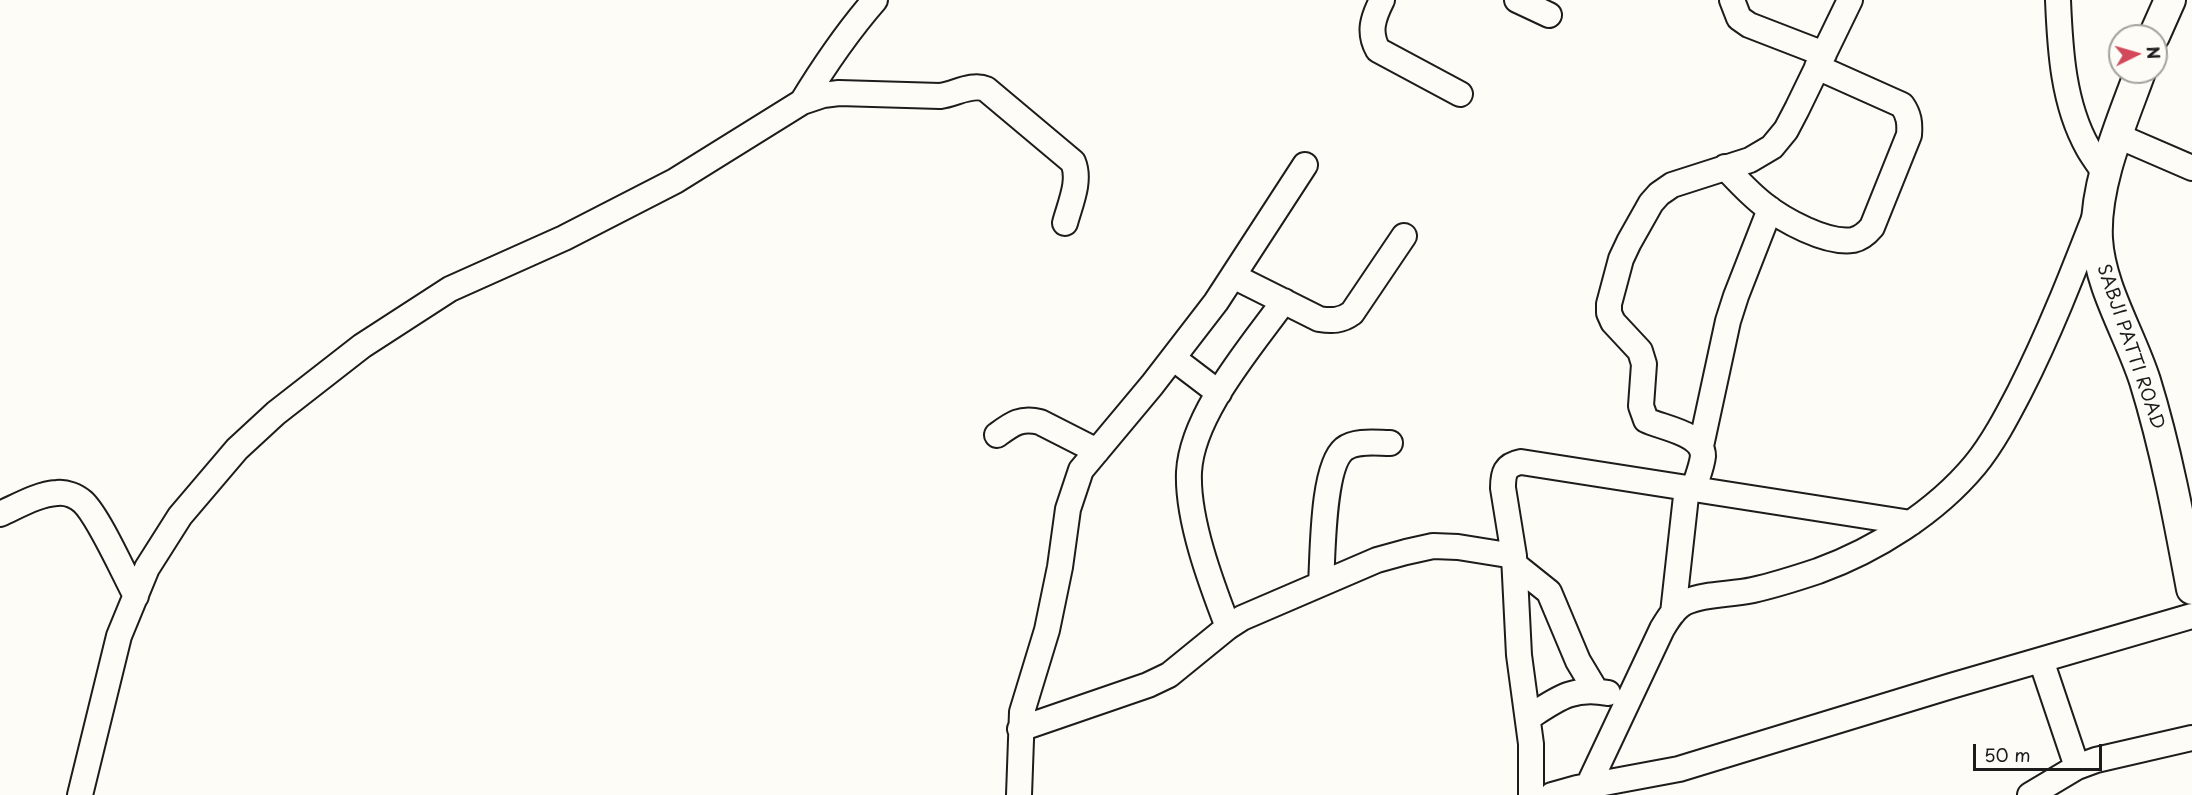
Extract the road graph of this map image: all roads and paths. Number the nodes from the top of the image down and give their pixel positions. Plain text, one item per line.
1 (875, 0) edge
2 (1382, 0) edge
3 (1517, 0) edge
4 (1732, 0) edge
5 (1850, 0) edge
6 (2058, 0) edge
7 (2170, 0) edge
8 (1549, 15) dead end
9 (2159, 24) edge
10 (1820, 61) junction
11 (2136, 84) edge
12 (1460, 94) dead end
13 (802, 102) junction
14 (2118, 136) junction
15 (1305, 165) dead end
16 (1725, 167) junction
17 (2192, 168) edge
18 (2106, 175) junction
19 (1770, 209) junction
20 (2097, 211) junction
21 (1065, 223) dead end
22 (1404, 236) dead end
23 (1233, 276) junction
24 (1284, 302) junction
25 (1173, 358) junction
26 (1219, 393) junction
27 (997, 435) dead end
28 (1390, 443) dead end
29 (1701, 446) junction
30 (1097, 451) junction
31 (1691, 488) junction
32 (0, 514) edge
33 (1911, 523) junction
34 (1514, 560) junction
35 (1321, 584) junction
36 (2192, 589) edge
37 (136, 596) junction
38 (1672, 613) junction
39 (2192, 616) edge
40 (1228, 627) junction
41 (2041, 660) junction
42 (1596, 691) junction
43 (1630, 697) junction
44 (1528, 718) junction
45 (1020, 729) junction
46 (2192, 738) edge
47 (2078, 767) junction
48 (1588, 786) junction
49 (80, 795) edge
50 (1019, 795) edge
51 (1531, 795) edge
52 (1552, 795) edge
53 (2030, 795) edge

1 - 13 street
2 - 12 street
3 - 8 street
4 - 10 street
5 - 10 street
6 - 18 street
7 - 9 main road
10 - 16 street
10 - 19 street
11 - 14 main road, SABJI PATTI ROAD
13 - 21 street
13 - 37 street
14 - 17 street
14 - 18 main road, SABJI PATTI ROAD
15 - 23 street
16 - 19 street
16 - 29 street
18 - 20 main road, SABJI PATTI ROAD
19 - 29 street
20 - 33 street
20 - 36 main road, SABJI PATTI ROAD
22 - 24 street
23 - 24 street
23 - 25 street
24 - 26 street
25 - 26 street
25 - 30 street
26 - 40 street
27 - 30 street
28 - 35 street
29 - 31 street
30 - 45 street
31 - 33 street
31 - 34 street
31 - 38 street
32 - 37 street
33 - 38 street
34 - 35 street
34 - 42 street
34 - 44 street
35 - 40 street
37 - 49 street
38 - 43 street
39 - 41 street
40 - 45 street
41 - 47 street
41 - 48 street
42 - 43 street
42 - 44 street
43 - 48 street
44 - 51 street
45 - 50 street
46 - 47 street
47 - 53 street
48 - 52 street

